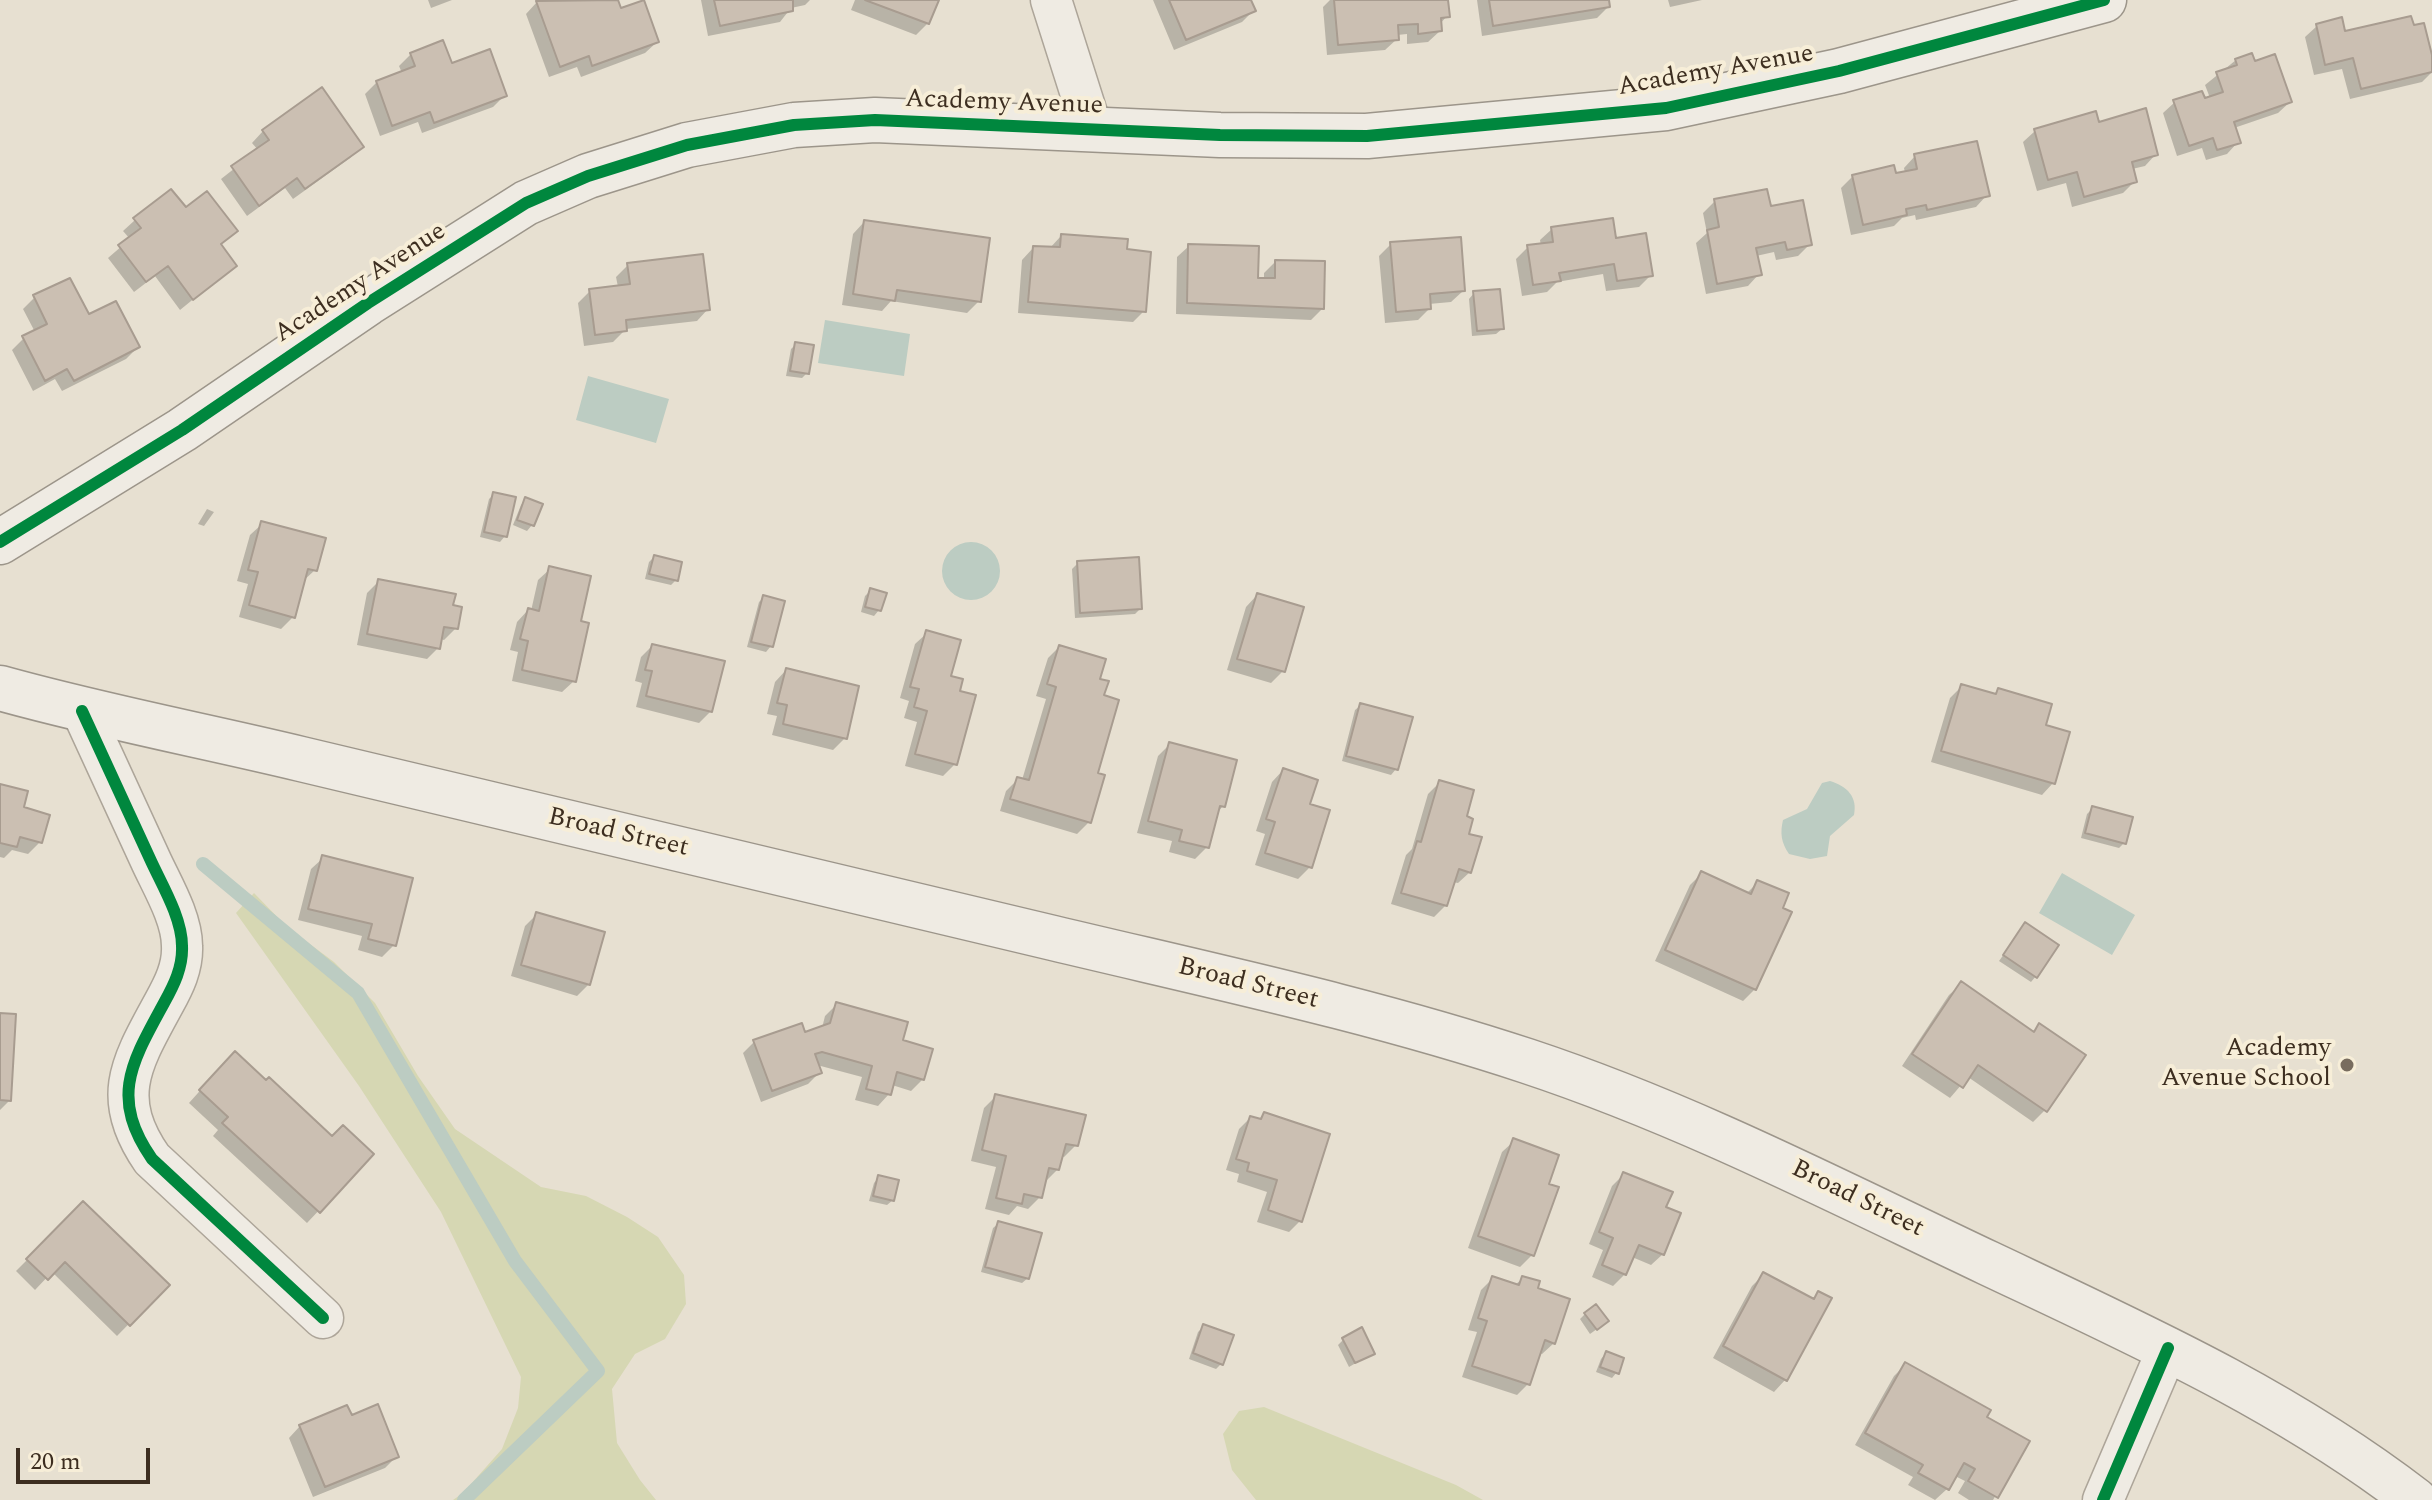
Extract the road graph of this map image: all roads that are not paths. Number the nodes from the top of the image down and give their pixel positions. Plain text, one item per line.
1 (1051, 0) edge
2 (2104, 0) edge
3 (1092, 129) junction
4 (0, 542) edge
5 (0, 688) edge
6 (82, 711) junction
7 (323, 1318) dead end
8 (2168, 1348) junction
9 (2103, 1500) edge
10 (2415, 1500) edge

1 - 3 street
2 - 3 main road, Academy Avenue
3 - 4 main road, Academy Avenue
5 - 6 main road, Broad Street
6 - 7 street
6 - 8 main road, Broad Street
8 - 9 street
8 - 10 main road, Broad Street

